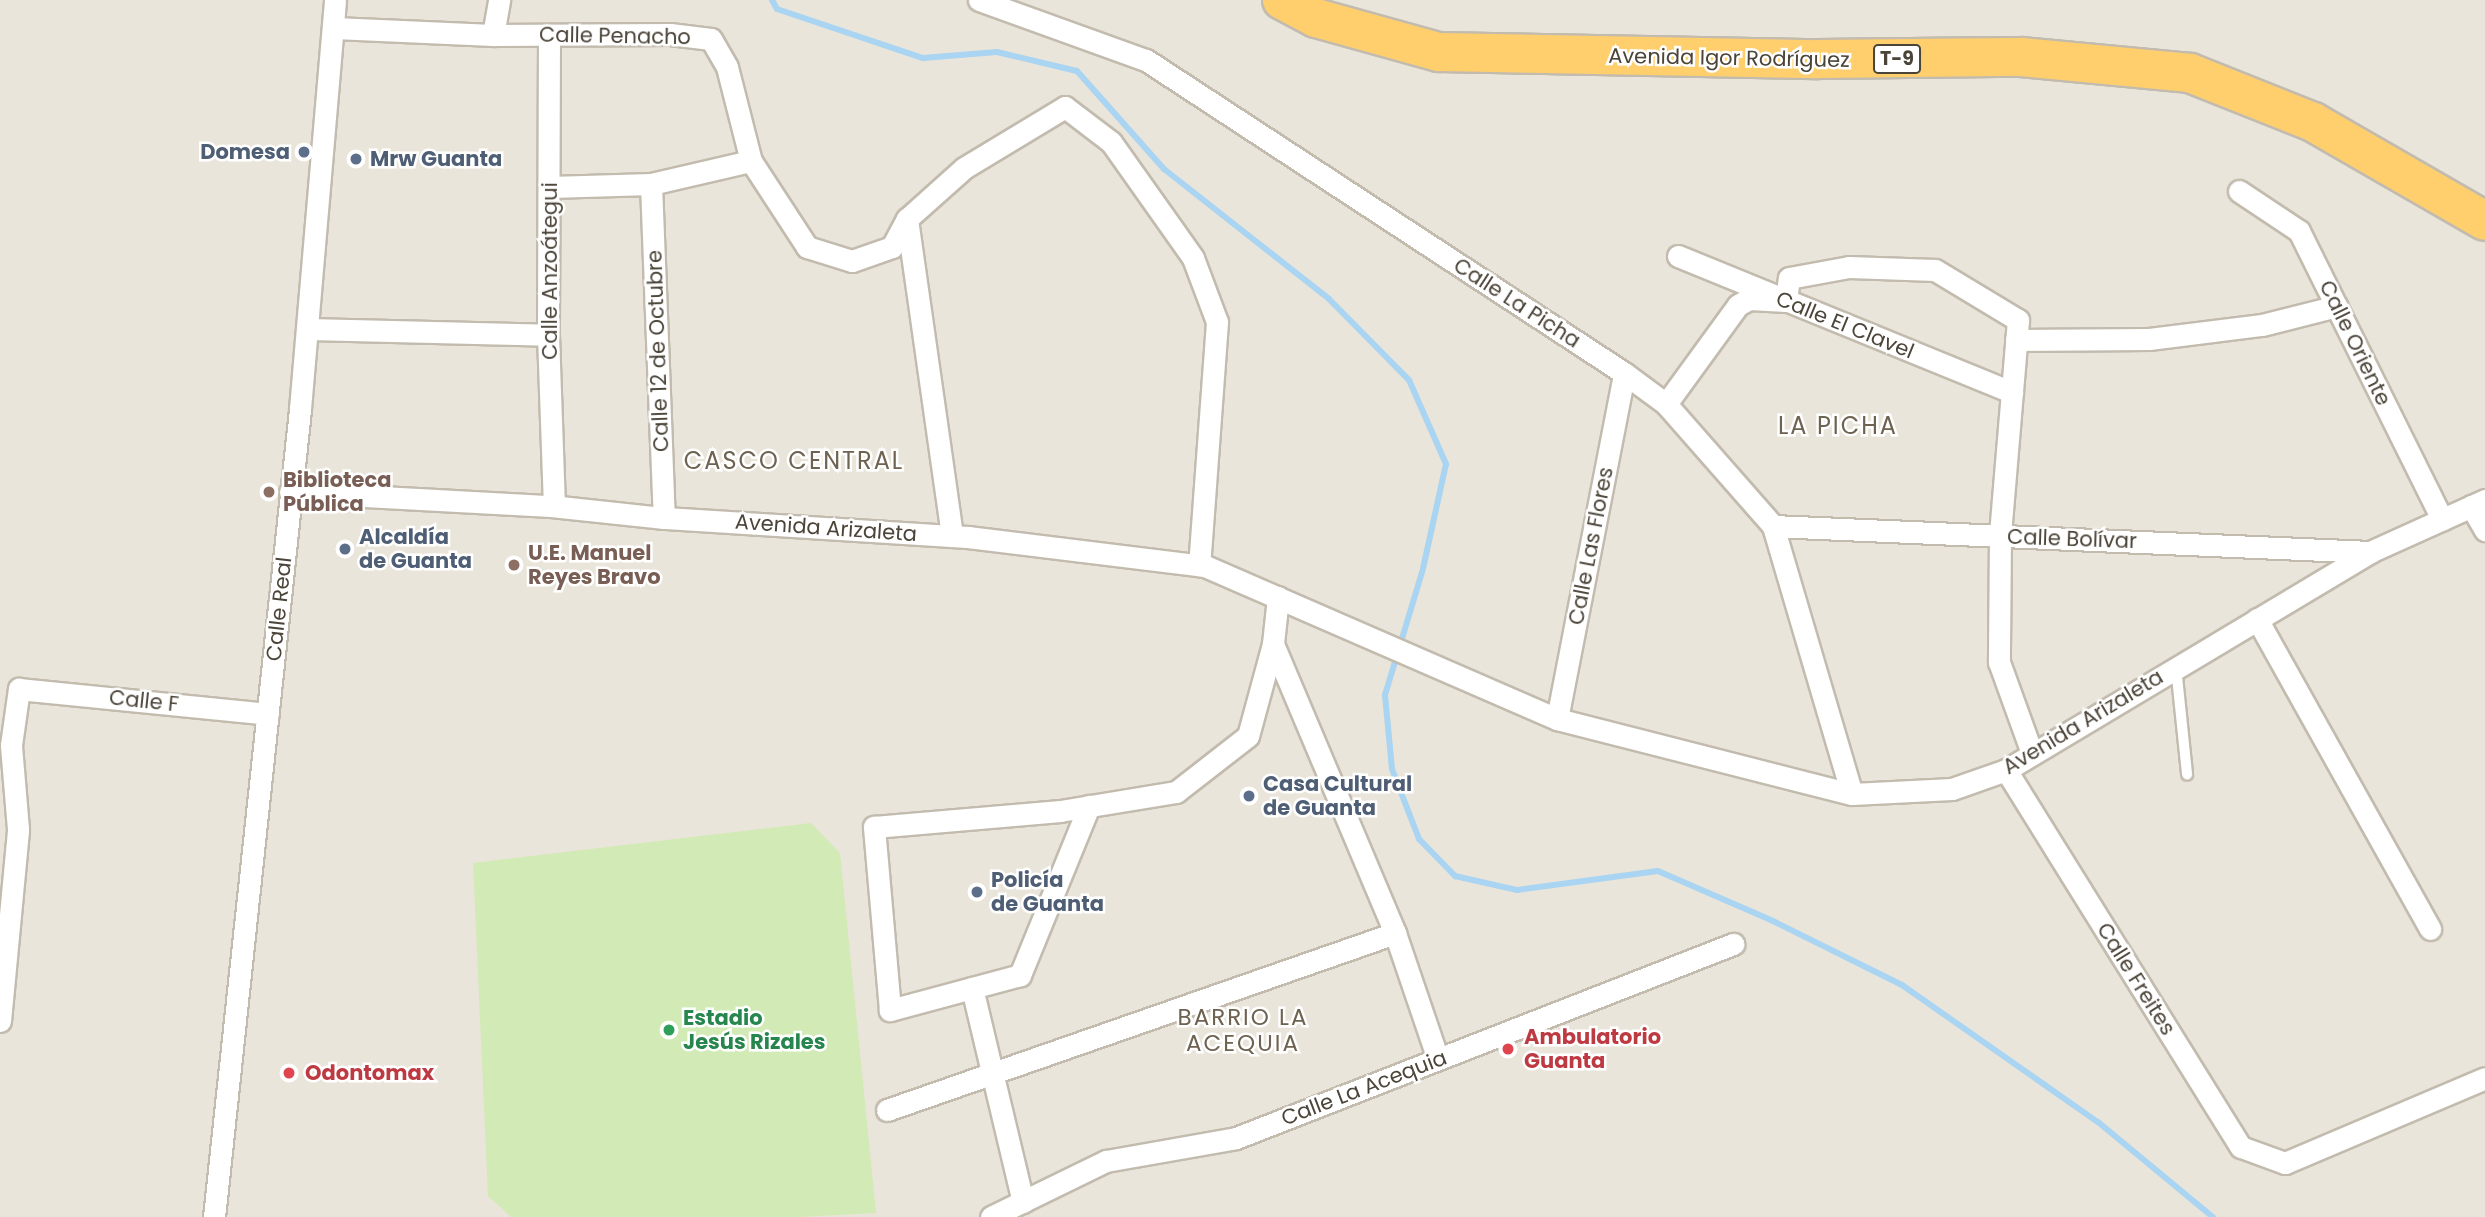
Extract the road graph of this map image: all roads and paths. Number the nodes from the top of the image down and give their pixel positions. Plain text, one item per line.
1 (335, 0) edge
2 (499, 0) edge
3 (979, 0) edge
4 (1282, 0) edge
5 (334, 28) junction
6 (492, 35) junction
7 (549, 36) junction
8 (751, 161) junction
9 (651, 184) junction
10 (550, 187) junction
11 (2239, 191) dead end
12 (907, 219) junction
13 (2485, 221) edge
14 (1678, 256) dead end
15 (1786, 302) junction
16 (2337, 306) junction
17 (308, 329) junction
18 (548, 335) junction
19 (2016, 340) junction
20 (1624, 373) junction
21 (2012, 392) junction
22 (1666, 404) junction
23 (290, 492) junction
24 (2478, 503) edge
25 (554, 506) junction
26 (664, 518) junction
27 (2442, 519) junction
28 (1773, 526) junction
29 (2485, 530) edge
30 (952, 536) junction
31 (2000, 536) junction
32 (2370, 552) junction
33 (1199, 565) junction
34 (1278, 597) junction
35 (2257, 619) junction
36 (1273, 644) junction
37 (2176, 667) junction
38 (268, 715) junction
39 (1557, 719) junction
40 (2032, 752) junction
41 (2006, 770) junction
42 (2187, 774) dead end
43 (1852, 794) junction
44 (1089, 806) junction
45 (2430, 929) dead end
46 (1395, 933) junction
47 (1733, 944) dead end
48 (972, 988) junction
49 (0, 1021) edge
50 (1438, 1059) junction
51 (992, 1073) junction
52 (2485, 1079) edge
53 (887, 1110) dead end
54 (1023, 1202) junction
55 (214, 1217) edge
56 (991, 1217) edge

1 - 5 street, Calle Real
2 - 6 street
3 - 20 street, Calle La Picha
4 - 13 highway, Avenida Igor Rodríguez / T-9
5 - 6 street, Calle Penacho
5 - 17 street, Calle Real
6 - 7 street, Calle Penacho
7 - 8 street, Calle Penacho
7 - 10 street, Calle Anzoátegui
8 - 9 street
8 - 12 street, Calle Penacho
9 - 10 street
9 - 26 street, Calle 12 de Octubre
10 - 18 street, Calle Anzoátegui
11 - 16 street, Calle Oriente
12 - 30 street
12 - 33 street, Calle Penacho
14 - 15 street, Calle El Clavel
15 - 19 street
15 - 21 street, Calle El Clavel
15 - 22 street
16 - 19 street
16 - 27 street, Calle Oriente
17 - 18 street
17 - 23 street, Calle Real
18 - 25 street, Calle Anzoátegui
19 - 21 street
20 - 22 street, Calle La Picha
20 - 39 street, Calle Las Flores
21 - 31 street
22 - 28 street, Calle La Picha
23 - 25 street, Avenida Arizaleta
23 - 38 street, Calle Real
24 - 27 street, Avenida Arizaleta
24 - 29 street
25 - 26 street, Avenida Arizaleta
26 - 30 street, Avenida Arizaleta
27 - 32 street, Avenida Arizaleta
28 - 31 street, Calle Bolívar
28 - 43 street, Calle La Picha
30 - 33 street, Avenida Arizaleta
31 - 32 street, Calle Bolívar
31 - 40 street
32 - 35 street, Avenida Arizaleta
33 - 34 street, Avenida Arizaleta
34 - 36 street
34 - 39 street, Avenida Arizaleta
35 - 37 street, Avenida Arizaleta
35 - 45 street
36 - 44 street
36 - 46 street
37 - 40 street, Avenida Arizaleta
37 - 42 lane
38 - 49 street, Calle F
38 - 55 street, Calle Real
39 - 43 street, Avenida Arizaleta
40 - 41 street, Avenida Arizaleta
41 - 43 street, Avenida Arizaleta
41 - 52 street, Calle Freites
44 - 48 street
44 - 48 street
46 - 50 street
46 - 51 street
47 - 50 street, Calle La Acequia
48 - 51 street
50 - 54 street, Calle La Acequia
51 - 53 street
51 - 54 street
54 - 56 street, Calle La Acequia

